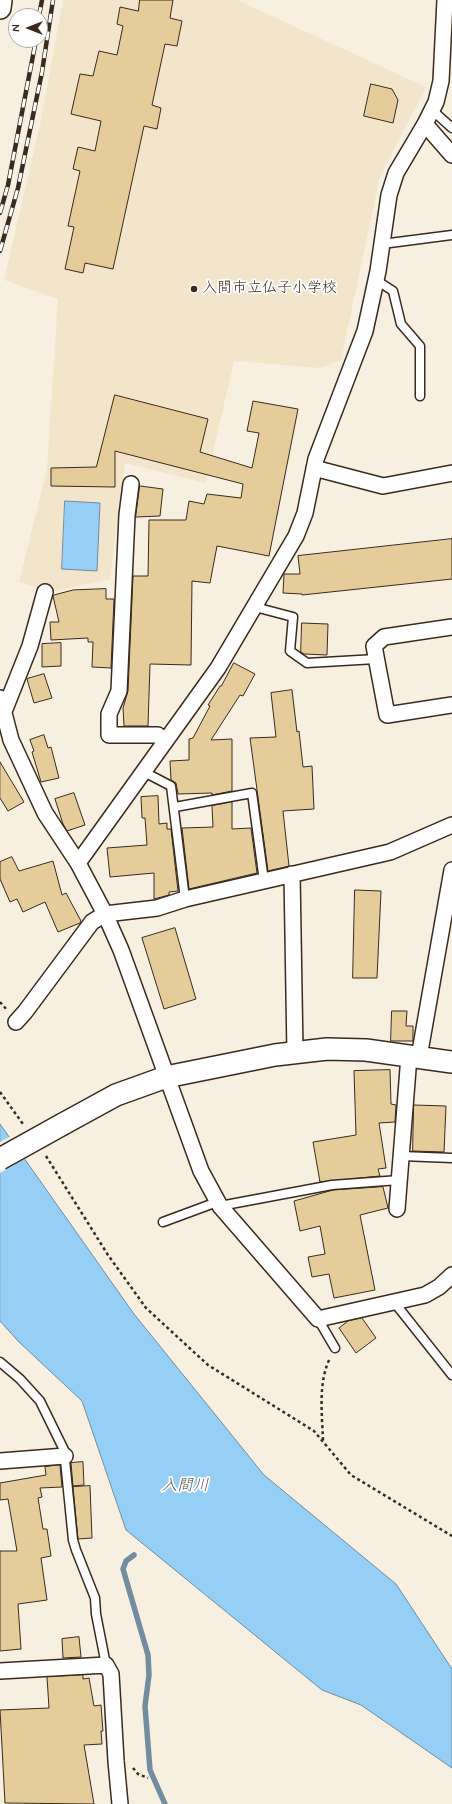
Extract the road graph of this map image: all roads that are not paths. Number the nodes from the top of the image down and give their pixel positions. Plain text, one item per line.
1 (1, 0) edge
2 (444, 0) edge
3 (0, 8) edge
4 (432, 110) junction
5 (425, 124) junction
6 (452, 128) edge
7 (452, 155) edge
8 (452, 235) edge
9 (382, 244) junction
10 (376, 280) junction
11 (420, 396) dead end
12 (314, 468) junction
13 (452, 473) edge
14 (131, 484) dead end
15 (45, 592) dead end
16 (255, 607) junction
17 (452, 627) edge
18 (376, 659) junction
19 (0, 698) edge
20 (452, 705) edge
21 (3, 715) junction
22 (165, 742) junction
23 (144, 772) junction
24 (174, 807) junction
25 (452, 825) edge
26 (78, 863) junction
27 (452, 870) edge
28 (292, 874) junction
29 (264, 881) junction
30 (185, 899) junction
31 (105, 914) junction
32 (16, 1022) dead end
33 (296, 1053) junction
34 (414, 1057) junction
35 (452, 1062) edge
36 (166, 1077) junction
37 (401, 1156) junction
38 (452, 1158) edge
39 (0, 1160) edge
40 (399, 1180) junction
41 (218, 1204) junction
42 (397, 1209) dead end
43 (163, 1222) dead end
44 (452, 1275) edge
45 (394, 1302) junction
46 (318, 1319) junction
47 (335, 1348) road end
48 (0, 1362) edge
49 (452, 1375) edge
50 (65, 1456) junction
51 (0, 1461) edge
52 (106, 1665) junction
53 (0, 1671) edge
54 (120, 1804) edge

1 - 3 street
2 - 4 street
4 - 5 street
4 - 6 lane
5 - 7 street
5 - 9 street
8 - 9 lane
9 - 10 street
10 - 11 lane
10 - 12 street
12 - 13 street
12 - 16 street
14 - 22 street
15 - 21 street
16 - 18 lane
16 - 22 street
17 - 18 street
18 - 20 street
19 - 21 street
21 - 26 street
22 - 23 street
23 - 24 lane
23 - 26 street
24 - 29 lane
24 - 30 lane
25 - 28 street
26 - 31 street
27 - 34 street
28 - 29 street
28 - 33 street
29 - 30 street
30 - 31 street
31 - 32 street
31 - 36 street
33 - 34 street
33 - 36 street
34 - 35 street
34 - 37 street
36 - 39 street, bridge
36 - 41 street
37 - 38 lane
37 - 40 street
40 - 41 lane
40 - 42 street
41 - 43 lane
41 - 46 street
44 - 45 street
45 - 46 street
45 - 49 lane
46 - 47 lane
48 - 50 lane
50 - 51 street
50 - 52 lane
52 - 53 street
52 - 54 street

